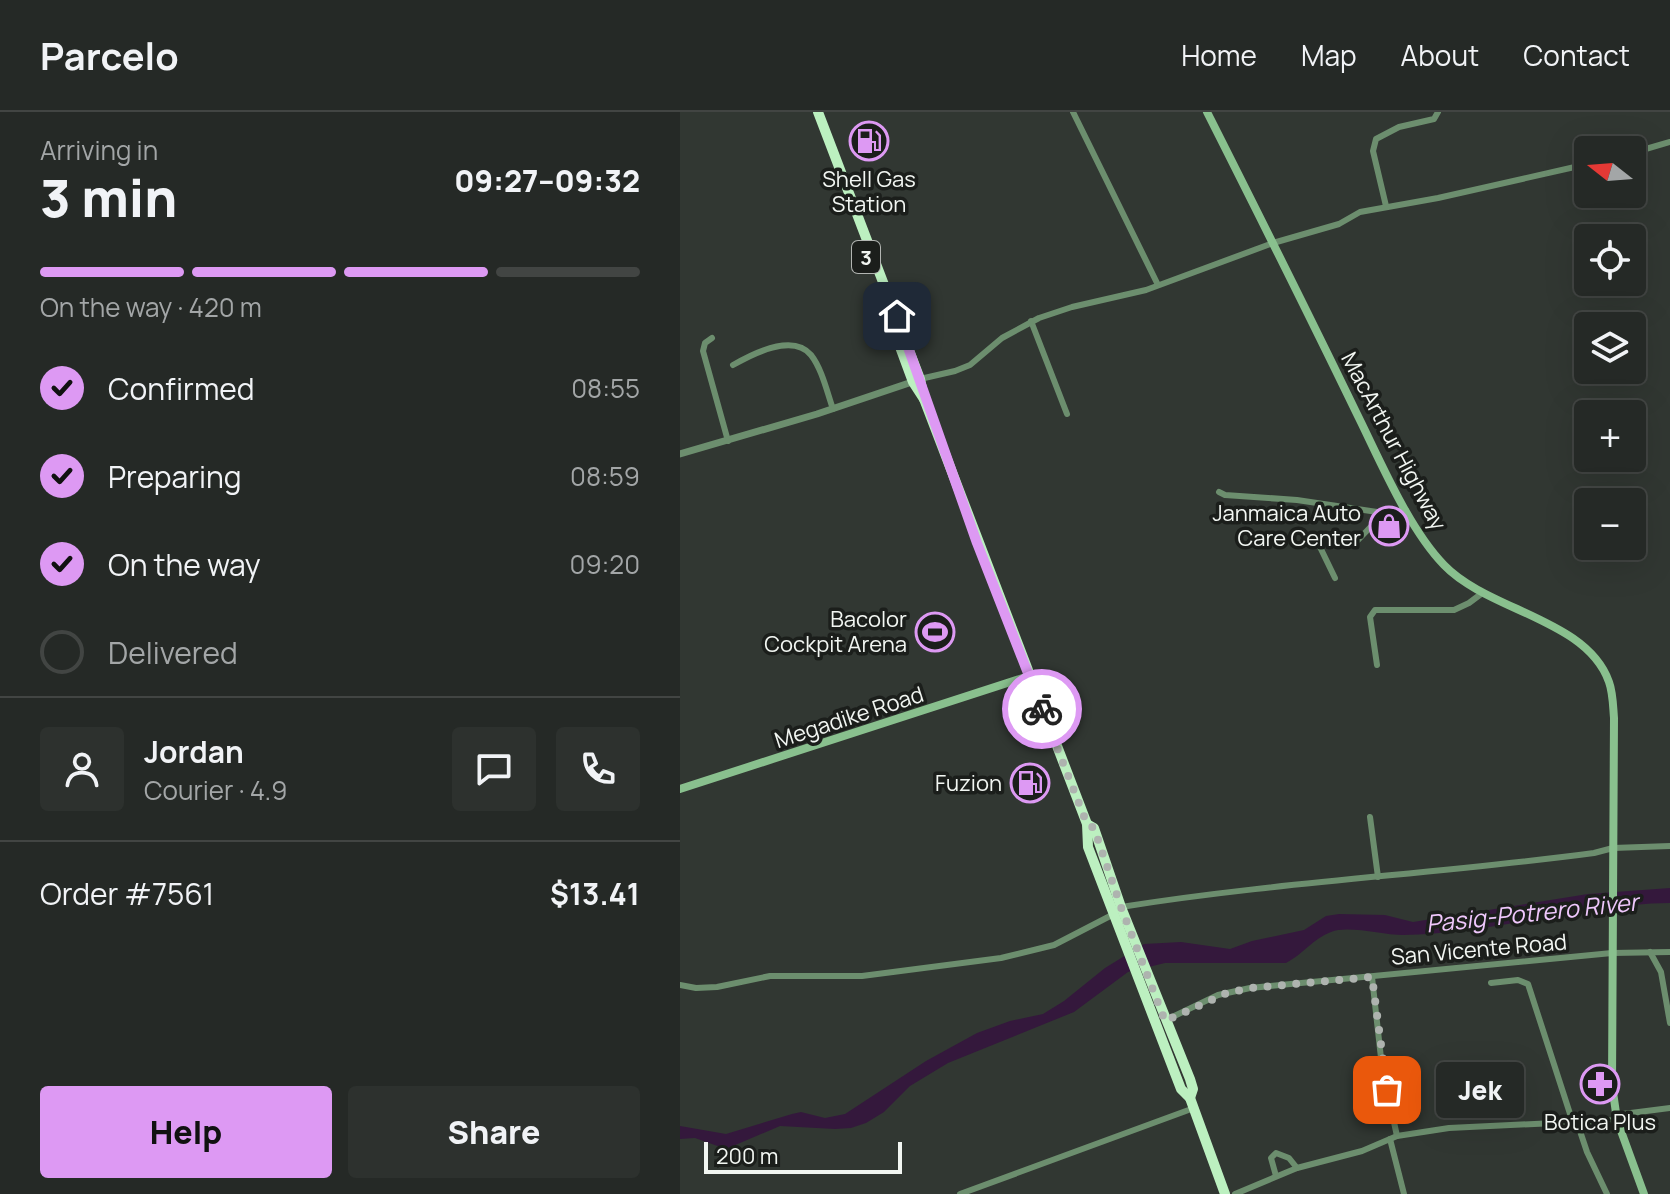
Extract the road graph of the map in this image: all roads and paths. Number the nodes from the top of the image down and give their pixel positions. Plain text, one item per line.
1 (812, 112) edge
2 (818, 112) edge
3 (1073, 112) edge
4 (1207, 112) edge
5 (1438, 112) edge
6 (1670, 142) edge
7 (1646, 149) edge
8 (1574, 167) edge
9 (1386, 206) junction
10 (1273, 243) junction
11 (1158, 285) junction
12 (1031, 321) junction
13 (712, 338) dead end
14 (733, 365) dead end
15 (917, 380) junction
16 (833, 409) junction
17 (1067, 414) dead end
18 (728, 441) junction
19 (680, 454) edge
20 (1219, 492) dead end
21 (1407, 510) junction
22 (1384, 513) junction
23 (1335, 578) dead end
24 (1481, 594) junction
25 (1377, 665) dead end
26 (1029, 676) junction
27 (680, 789) edge
28 (1370, 817) dead end
29 (1670, 846) edge
30 (1612, 850) junction
31 (1378, 877) junction
32 (1119, 914) junction
33 (1612, 952) junction
34 (1650, 952) junction
35 (1670, 952) edge
36 (1372, 977) junction
37 (1491, 983) dead end
38 (680, 985) edge
39 (1669, 1006) edge
40 (1161, 1019) junction
41 (1670, 1023) edge
42 (1192, 1103) junction
43 (1670, 1108) edge
44 (1616, 1118) junction
45 (1575, 1122) junction
46 (1393, 1137) junction
47 (1297, 1168) junction
48 (1276, 1176) junction
49 (960, 1194) edge
50 (1225, 1194) edge
51 (1235, 1194) edge
52 (1404, 1194) edge
53 (1607, 1194) edge
54 (1644, 1194) edge

1 - 15 highway, 3
2 - 15 highway, 3
3 - 11 street
4 - 10 main road, MacArthur Highway
5 - 9 street
6 - 7 street
8 - 9 street
9 - 10 street
10 - 11 street
10 - 21 main road, MacArthur Highway
11 - 12 street
12 - 15 street
12 - 17 street
13 - 18 street
14 - 16 street
15 - 16 street
15 - 26 highway, 3
16 - 18 street
18 - 19 street
20 - 22 street
21 - 22 street
21 - 24 main road, MacArthur Highway
22 - 23 street
24 - 25 street
24 - 30 main road, MacArthur Highway
26 - 27 main road, Megadike Road
26 - 32 highway, 3
28 - 31 street
29 - 30 street
30 - 31 street
30 - 33 main road, MacArthur Highway
31 - 32 street
32 - 38 street
32 - 40 highway, 3
33 - 34 street, San Vicente Road
33 - 36 street, San Vicente Road
33 - 44 main road, MacArthur Highway
34 - 35 street, San Vicente Road
34 - 39 street
36 - 40 street, San Vicente Road
36 - 46 street
37 - 45 street
39 - 41 street
40 - 42 highway, 3
42 - 49 street
42 - 50 highway, 3
43 - 44 street
44 - 45 street
44 - 54 main road, MacArthur Highway
45 - 46 street
45 - 53 street
46 - 47 street
46 - 52 street
47 - 48 street
47 - 48 street
48 - 51 street

